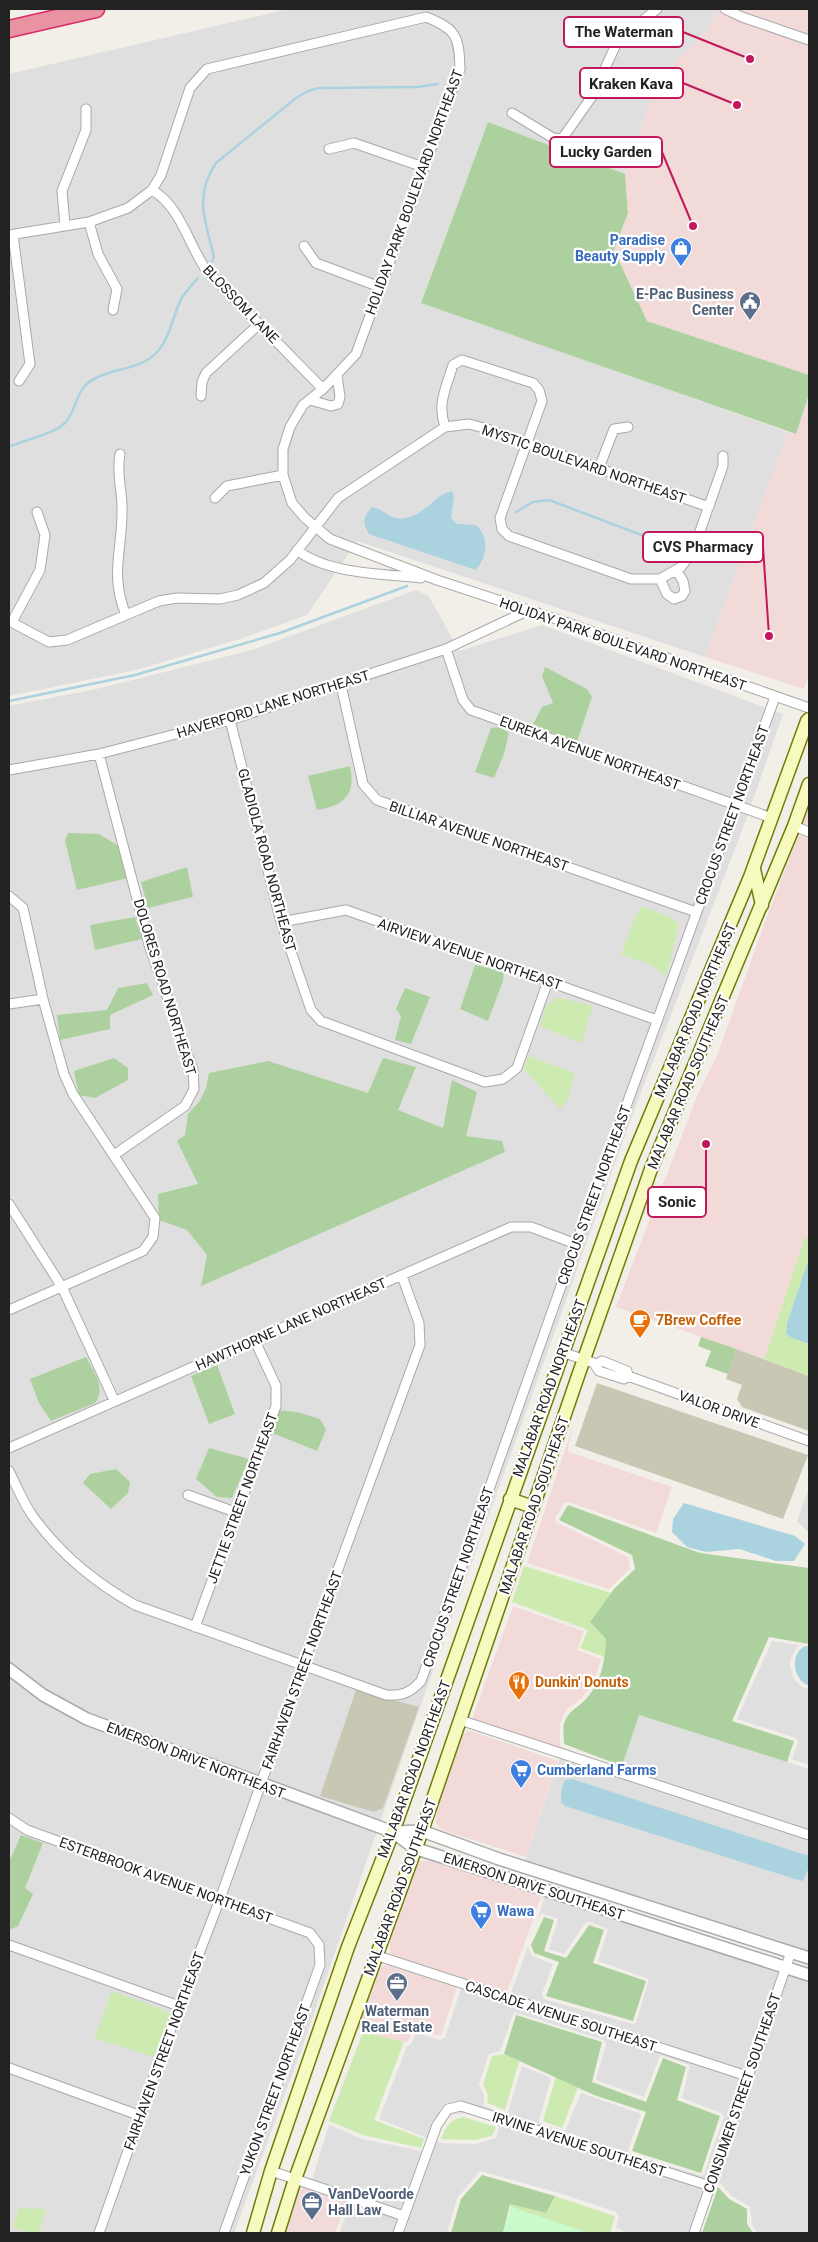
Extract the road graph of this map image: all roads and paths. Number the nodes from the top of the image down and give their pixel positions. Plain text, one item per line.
1 (96, 9) edge
2 (657, 9) edge
3 (725, 9) edge
4 (9, 29) edge
5 (809, 40) edge
6 (86, 109) dead end
7 (512, 113) dead end
8 (330, 148) dead end
9 (423, 166) junction
10 (152, 190) junction
11 (89, 222) junction
12 (65, 226) junction
13 (11, 235) edge
14 (304, 246) dead end
15 (380, 287) junction
16 (113, 310) dead end
17 (258, 324) junction
18 (337, 375) junction
19 (19, 381) dead end
20 (324, 389) junction
21 (201, 396) dead end
22 (310, 400) junction
23 (445, 427) junction
24 (628, 427) dead end
25 (528, 444) junction
26 (120, 454) dead end
27 (723, 456) dead end
28 (599, 468) junction
29 (283, 475) junction
30 (215, 498) dead end
31 (708, 507) junction
32 (37, 512) dead end
33 (314, 527) junction
34 (297, 550) junction
35 (676, 570) junction
36 (660, 579) junction
37 (436, 580) junction
38 (529, 610) junction
39 (126, 615) junction
40 (10, 621) edge
41 (446, 649) junction
42 (341, 685) junction
43 (775, 697) junction
44 (809, 708) edge
45 (809, 719) edge
46 (230, 720) junction
47 (99, 754) junction
48 (9, 770) edge
49 (809, 784) edge
50 (736, 806) junction
51 (772, 818) junction
52 (794, 826) junction
53 (809, 832) edge
54 (754, 867) junction
55 (9, 896) edge
56 (762, 905) junction
57 (696, 912) junction
58 (281, 922) junction
59 (548, 981) junction
60 (43, 999) junction
61 (9, 1004) edge
62 (657, 1020) junction
63 (114, 1155) junction
64 (9, 1204) edge
65 (576, 1244) junction
66 (402, 1276) junction
67 (62, 1287) junction
68 (9, 1310) edge
69 (255, 1341) junction
70 (562, 1352) junction
71 (583, 1360) junction
72 (114, 1400) junction
73 (809, 1441) edge
74 (9, 1448) edge
75 (9, 1471) edge
76 (188, 1495) dead end
77 (510, 1499) junction
78 (533, 1507) junction
79 (235, 1512) junction
80 (195, 1627) junction
81 (302, 1665) junction
82 (9, 1669) edge
83 (460, 1720) junction
84 (261, 1784) junction
85 (9, 1818) edge
86 (422, 1831) junction
87 (393, 1832) junction
88 (809, 1835) edge
89 (414, 1848) junction
90 (220, 1899) junction
91 (9, 1945) edge
92 (319, 1945) joint
93 (791, 1952) junction
94 (375, 1955) junction
95 (809, 1958) edge
96 (786, 1967) junction
97 (809, 1975) edge
98 (179, 2006) junction
99 (9, 2068) edge
100 (747, 2076) junction
101 (141, 2116) junction
102 (272, 2171) junction
103 (295, 2179) junction
104 (710, 2186) junction
105 (404, 2216) junction
106 (99, 2233) edge
107 (224, 2233) edge
108 (253, 2233) edge
109 (278, 2233) edge
110 (398, 2233) edge
111 (694, 2233) edge

1 - 4 highway
2 - 7 street
3 - 5 street
6 - 12 street
8 - 9 street
9 - 10 street, HOLIDAY PARK BOULEVARD NORTHEAST
9 - 15 street, HOLIDAY PARK BOULEVARD NORTHEAST
10 - 11 street, HOLIDAY PARK BOULEVARD NORTHEAST
10 - 17 street, BLOSSOM LANE
11 - 12 street, HOLIDAY PARK BOULEVARD NORTHEAST
11 - 16 street
12 - 13 street, HOLIDAY PARK BOULEVARD NORTHEAST
13 - 19 street
14 - 15 street
15 - 18 street, HOLIDAY PARK BOULEVARD NORTHEAST
17 - 20 street, BLOSSOM LANE
17 - 21 street
18 - 20 street, HOLIDAY PARK BOULEVARD NORTHEAST
18 - 22 street
20 - 22 street, HOLIDAY PARK BOULEVARD NORTHEAST
22 - 29 street, HOLIDAY PARK BOULEVARD NORTHEAST
23 - 25 street, MYSTIC BOULEVARD NORTHEAST
23 - 25 street
23 - 33 street, MYSTIC BOULEVARD NORTHEAST
24 - 28 street
25 - 28 street, MYSTIC BOULEVARD NORTHEAST
25 - 36 street
26 - 39 street
27 - 31 street
28 - 31 street, MYSTIC BOULEVARD NORTHEAST
29 - 30 street
29 - 33 street, HOLIDAY PARK BOULEVARD NORTHEAST
31 - 35 street
32 - 40 street
33 - 34 street
33 - 37 street, HOLIDAY PARK BOULEVARD NORTHEAST
34 - 37 street, HOLIDAY PARK BOULEVARD NORTHEAST
34 - 39 street
35 - 36 street
35 - 36 street
37 - 38 street, HOLIDAY PARK BOULEVARD NORTHEAST
38 - 41 street, HAVERFORD LANE NORTHEAST
38 - 43 street, HOLIDAY PARK BOULEVARD NORTHEAST
39 - 40 street
41 - 42 street, HAVERFORD LANE NORTHEAST
41 - 50 street, EUREKA AVENUE NORTHEAST
42 - 46 street, HAVERFORD LANE NORTHEAST
42 - 57 street, BILLIAR AVENUE NORTHEAST
43 - 44 street, HOLIDAY PARK BOULEVARD NORTHEAST
43 - 50 street, CROCUS STREET NORTHEAST
45 - 51 main road, MALABAR ROAD NORTHEAST
46 - 47 street, HAVERFORD LANE NORTHEAST
46 - 58 street, GLADIOLA ROAD NORTHEAST
47 - 48 street, HAVERFORD LANE NORTHEAST
47 - 63 street, DOLORES ROAD NORTHEAST
49 - 52 main road, MALABAR ROAD SOUTHEAST
50 - 51 street, EUREKA AVENUE NORTHEAST
50 - 57 street, CROCUS STREET NORTHEAST
51 - 54 main road, MALABAR ROAD NORTHEAST
52 - 53 street
52 - 56 main road, MALABAR ROAD SOUTHEAST
54 - 56 main road
54 - 70 main road, MALABAR ROAD NORTHEAST
55 - 60 street
56 - 71 main road, MALABAR ROAD SOUTHEAST
57 - 62 street, CROCUS STREET NORTHEAST
58 - 59 street, AIRVIEW AVENUE NORTHEAST
58 - 59 street, GLADIOLA ROAD NORTHEAST
59 - 62 street, AIRVIEW AVENUE NORTHEAST
60 - 61 street
60 - 63 street
62 - 65 street, CROCUS STREET NORTHEAST
63 - 67 street
64 - 67 street
65 - 66 street, HAWTHORNE LANE NORTHEAST
65 - 81 street, CROCUS STREET NORTHEAST
66 - 69 street, HAWTHORNE LANE NORTHEAST
66 - 81 street, FAIRHAVEN STREET NORTHEAST
67 - 68 street
67 - 72 street
69 - 72 street, HAWTHORNE LANE NORTHEAST
69 - 79 street, JETTIE STREET NORTHEAST
70 - 71 street, VALOR DRIVE
70 - 77 main road, MALABAR ROAD NORTHEAST
71 - 73 street, VALOR DRIVE
71 - 78 main road, MALABAR ROAD SOUTHEAST
72 - 74 street, HAWTHORNE LANE NORTHEAST
75 - 80 street
76 - 79 street
77 - 78 main road
77 - 87 main road, MALABAR ROAD NORTHEAST
78 - 83 main road, MALABAR ROAD SOUTHEAST
79 - 80 street, JETTIE STREET NORTHEAST
80 - 81 street
81 - 84 street, FAIRHAVEN STREET NORTHEAST
82 - 84 street, EMERSON DRIVE NORTHEAST
83 - 86 main road, MALABAR ROAD SOUTHEAST
83 - 88 street
84 - 87 street, EMERSON DRIVE NORTHEAST
84 - 90 street, FAIRHAVEN STREET NORTHEAST
85 - 90 street, ESTERBROOK AVENUE NORTHEAST
86 - 87 street, EMERSON DRIVE SOUTHEAST
86 - 89 main road, MALABAR ROAD SOUTHEAST
86 - 93 street, EMERSON DRIVE SOUTHEAST
87 - 89 street, EMERSON DRIVE SOUTHEAST
87 - 102 main road, MALABAR ROAD NORTHEAST
89 - 94 main road, MALABAR ROAD SOUTHEAST
89 - 96 street, EMERSON DRIVE SOUTHEAST
90 - 92 street, ESTERBROOK AVENUE NORTHEAST
90 - 98 street, FAIRHAVEN STREET NORTHEAST
91 - 98 street
92 - 107 street, YUKON STREET NORTHEAST
93 - 95 street, EMERSON DRIVE SOUTHEAST
93 - 96 street, CONSUMER STREET SOUTHEAST
94 - 100 street, CASCADE AVENUE SOUTHEAST
94 - 103 main road, MALABAR ROAD SOUTHEAST
96 - 97 street, EMERSON DRIVE SOUTHEAST
96 - 100 street, CONSUMER STREET SOUTHEAST
98 - 101 street, FAIRHAVEN STREET NORTHEAST
99 - 101 street
100 - 104 street, CONSUMER STREET SOUTHEAST
101 - 106 street, FAIRHAVEN STREET NORTHEAST
102 - 103 street
102 - 108 main road
103 - 105 street
103 - 109 main road, MALABAR ROAD SOUTHEAST
104 - 105 street, IRVINE AVENUE SOUTHEAST
104 - 111 street, CONSUMER STREET SOUTHEAST
105 - 110 street

